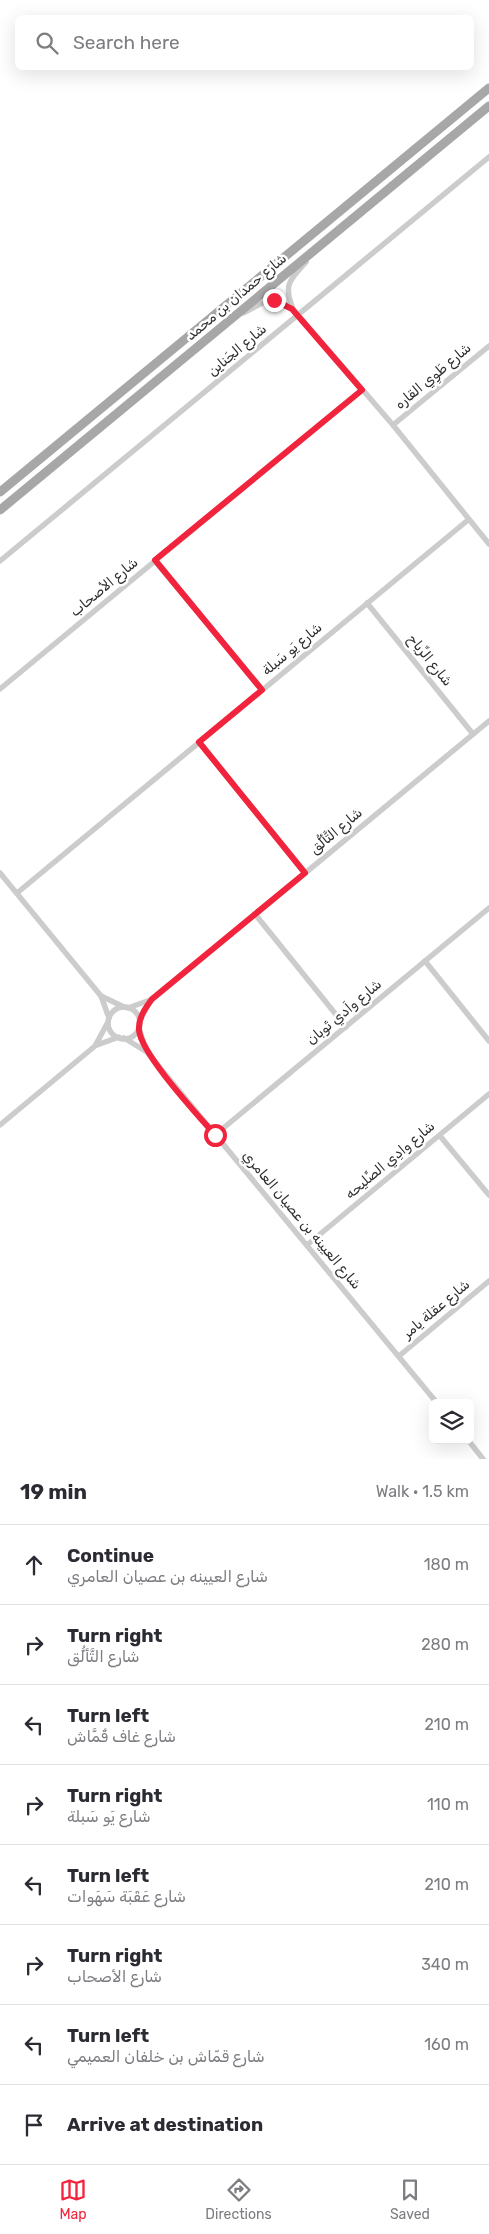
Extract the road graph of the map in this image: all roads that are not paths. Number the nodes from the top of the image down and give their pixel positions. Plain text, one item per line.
1 (489, 88) edge
2 (489, 106) edge
3 (489, 157) edge
4 (316, 249) junction
5 (292, 309) junction
6 (298, 316) junction
7 (234, 317) junction
8 (489, 346) edge
9 (362, 390) junction
10 (393, 425) junction
11 (0, 492) edge
12 (0, 510) edge
13 (468, 520) junction
14 (489, 533) edge
15 (484, 538) junction
16 (489, 544) edge
17 (155, 560) junction
18 (0, 561) edge
19 (367, 603) junction
20 (0, 689) edge
21 (262, 690) junction
22 (489, 721) edge
23 (473, 734) junction
24 (199, 742) junction
25 (0, 873) edge
26 (305, 873) junction
27 (17, 893) junction
28 (489, 908) edge
29 (255, 914) junction
30 (425, 961) junction
31 (101, 996) junction
32 (152, 999) junction
33 (126, 1007) junction
34 (109, 1020) junction
35 (140, 1021) junction
36 (346, 1026) junction
37 (138, 1028) junction
38 (121, 1038) junction
39 (489, 1041) edge
40 (95, 1046) junction
41 (147, 1052) junction
42 (489, 1094) edge
43 (0, 1125) edge
44 (215, 1135) junction
45 (440, 1136) junction
46 (489, 1195) edge
47 (307, 1245) junction
48 (489, 1281) edge
49 (399, 1356) junction
50 (434, 1399) edge
51 (471, 1444) edge
52 (483, 1459) edge

1 - 11 main road, شارع حمدان بن محمد
2 - 4 main road, شارع حمدان بن محمد
3 - 6 street, شارع الجَنايِن
4 - 5 street
4 - 7 main road, شارع حمدان بن محمد
5 - 6 street
5 - 7 street
6 - 9 street
6 - 18 street, شارع الجَنايِن
7 - 12 main road, شارع حمدان بن محمد
8 - 10 street, شارع طَوِي القاره
9 - 10 street
9 - 17 street, شارع الأصحاب
10 - 13 street
13 - 15 street
13 - 19 street, شارع يَو سَبلة
14 - 15 street
15 - 16 street
17 - 20 street, شارع الأصحاب
17 - 21 street
19 - 21 street, شارع يَو سَبلة
19 - 23 street, شارع الرِّياح
21 - 24 street, شارع يَو سَبلة
22 - 23 street, شارع التَّألُّق
23 - 26 street, شارع التَّألُّق
24 - 26 street
24 - 27 street, شارع يَو سَبلة
25 - 27 street
26 - 29 street, شارع التَّألُّق
27 - 31 street
28 - 30 street, شارع واَدي ثَوبان
29 - 32 street, شارع التَّألُّق
29 - 36 street
30 - 36 street, شارع واَدي ثَوبان
30 - 39 street
31 - 33 street
31 - 34 street
32 - 33 street, شارع التَّألُّق
32 - 35 street, شارع التَّألُّق
33 - 34 street
33 - 35 street
34 - 38 street
34 - 40 street
35 - 37 street
36 - 44 street, شارع واَدي ثَوبان
37 - 38 street
37 - 41 street, شارع العيينه بن عصيان العامري
38 - 40 street
38 - 41 street, شارع العيينه بن عصيان العامري
40 - 43 street
41 - 44 street, شارع العيينه بن عصيان العامري
42 - 45 street, شارع وادِي الصِّليحه
44 - 47 street, شارع العيينه بن عصيان العامري
45 - 46 street
45 - 47 street, شارع وادِي الصِّليحه
47 - 49 street, شارع العيينه بن عصيان العامري
48 - 49 street, شارع عقلة يامر
49 - 50 street, شارع العيينه بن عصيان العامري
51 - 52 street

